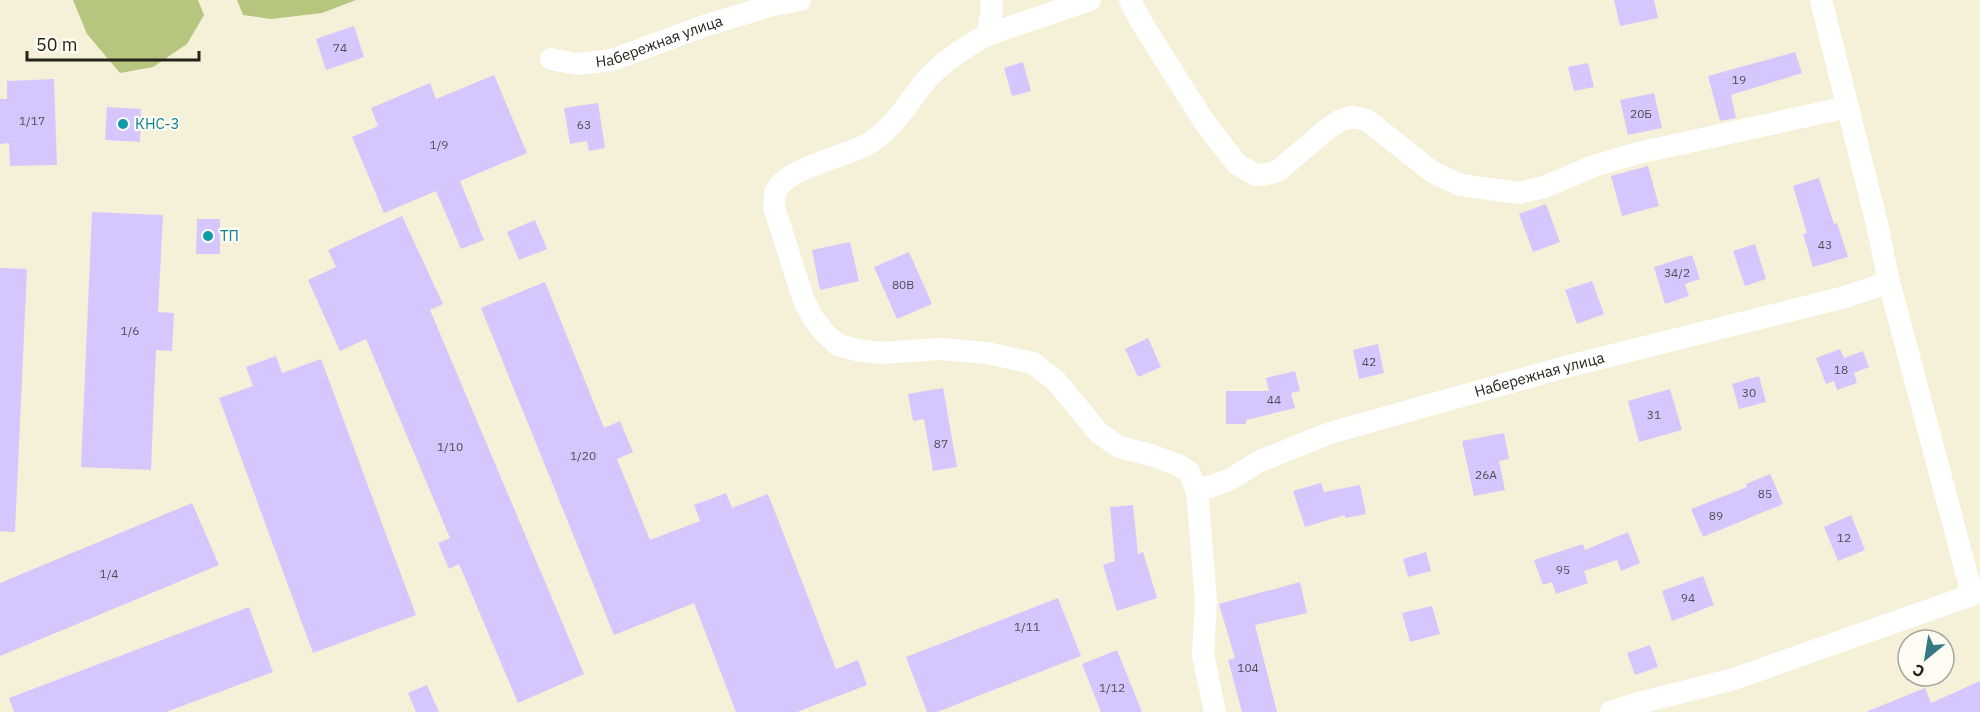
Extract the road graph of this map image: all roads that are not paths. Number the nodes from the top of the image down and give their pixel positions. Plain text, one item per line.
1 (800, 0) edge
2 (991, 0) edge
3 (1090, 0) edge
4 (1130, 0) edge
5 (1821, 0) edge
6 (987, 35) junction
7 (551, 59) dead end
8 (1848, 106) junction
9 (1889, 282) junction
10 (1197, 491) junction
11 (1976, 593) edge
12 (1636, 708) edge
13 (1215, 712) edge
14 (1611, 712) edge

1 - 7 street, Набережная улица
2 - 6 street
3 - 6 street
4 - 8 street
5 - 8 street
6 - 10 street
8 - 9 street
9 - 10 street, Набережная улица
9 - 11 street
10 - 13 street
11 - 12 street
12 - 14 street

